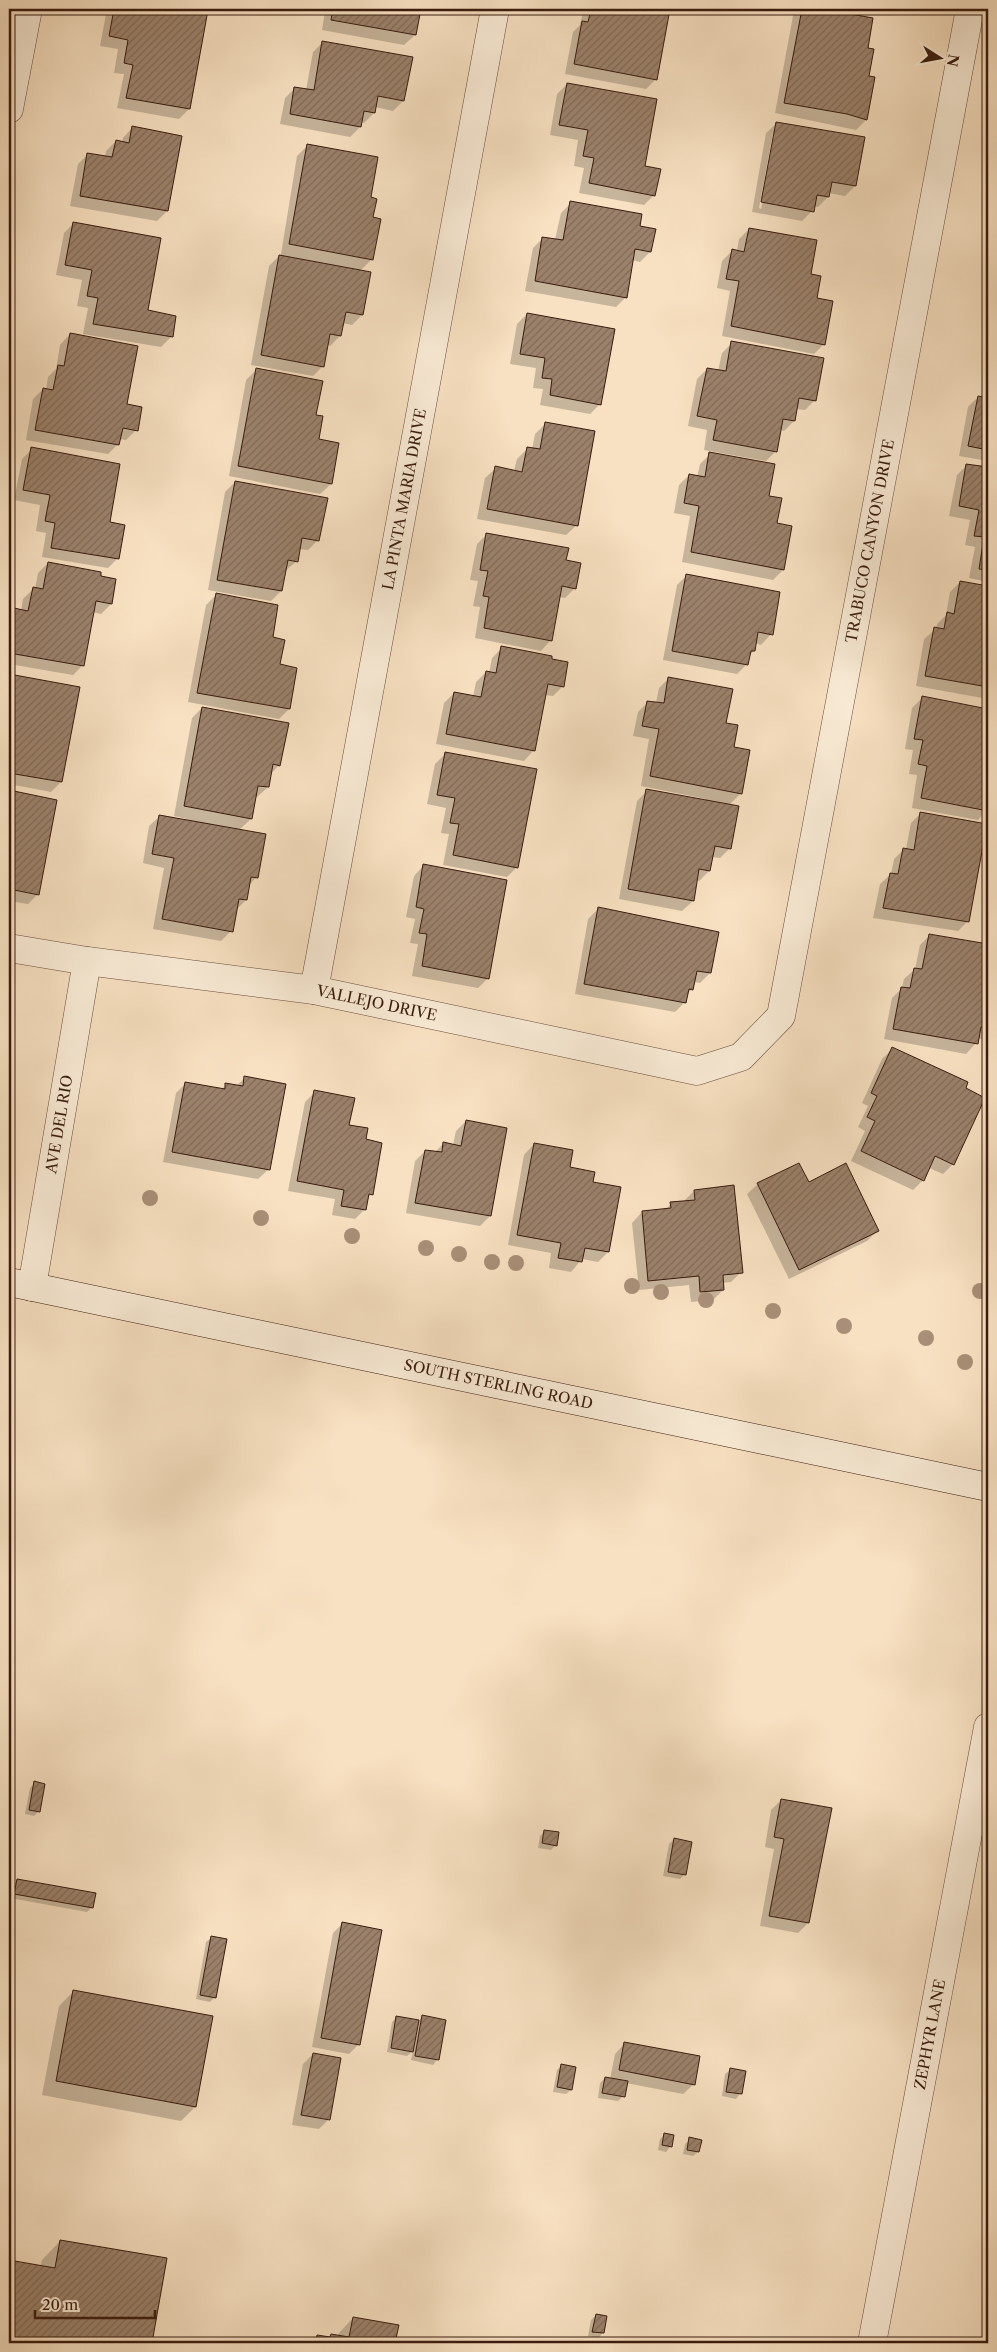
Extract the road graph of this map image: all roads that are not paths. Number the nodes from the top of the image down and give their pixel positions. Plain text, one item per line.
1 (28, 9) edge
2 (495, 9) edge
3 (970, 9) edge
4 (9, 109) edge
5 (9, 948) edge
6 (87, 961) junction
7 (314, 990) junction
8 (741, 1057) joint
9 (20, 1284) edge
10 (988, 1487) edge
11 (988, 1727) edge
12 (872, 2343) edge

1 - 4 street
2 - 7 street, LA PINTA MARIA DRIVE
3 - 8 street, TRABUCO CANYON DRIVE
5 - 6 street, VALLEJO DRIVE
6 - 7 street, VALLEJO DRIVE
6 - 9 street, AVE DEL RIO
7 - 8 street, VALLEJO DRIVE
9 - 10 street, SOUTH STERLING ROAD
11 - 12 street, ZEPHYR LANE

